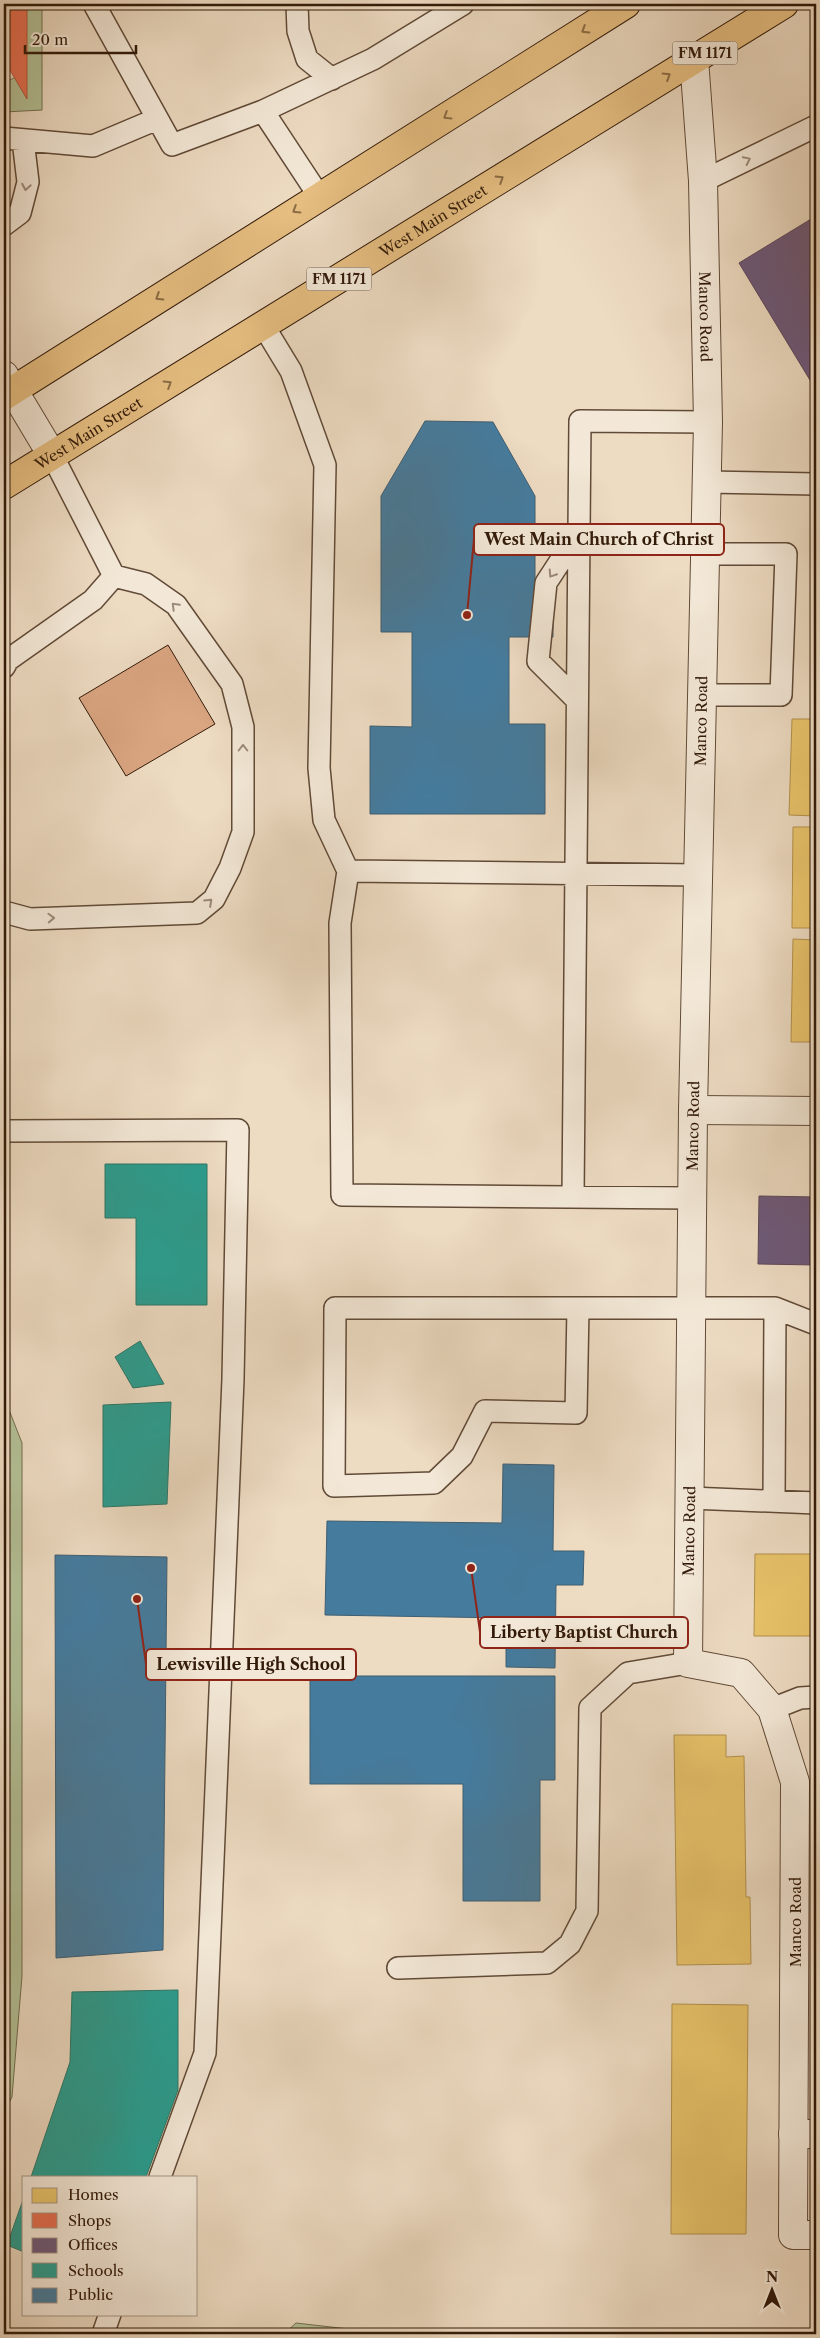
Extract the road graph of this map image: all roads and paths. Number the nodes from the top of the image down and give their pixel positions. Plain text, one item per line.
1 (94, 4) edge
2 (297, 4) edge
3 (463, 4) edge
4 (626, 4) edge
5 (784, 4) edge
6 (694, 60) junction
7 (332, 78) junction
8 (263, 111) junction
9 (157, 119) junction
10 (816, 126) edge
11 (13, 139) edge
12 (703, 181) junction
13 (319, 196) junction
14 (4, 225) edge
15 (263, 325) junction
16 (7, 387) edge
17 (708, 422) junction
18 (52, 455) junction
19 (706, 482) junction
20 (816, 484) edge
21 (4, 485) edge
22 (578, 533) junction
23 (704, 554) junction
24 (114, 576) junction
25 (4, 667) edge
26 (701, 695) junction
27 (577, 700) junction
28 (348, 871) junction
29 (576, 873) junction
30 (699, 875) junction
31 (4, 912) edge
32 (693, 1110) junction
33 (816, 1111) edge
34 (4, 1130) edge
35 (573, 1197) junction
36 (693, 1198) junction
37 (578, 1308) junction
38 (775, 1308) junction
39 (692, 1309) junction
40 (816, 1324) edge
41 (690, 1498) junction
42 (774, 1501) junction
43 (816, 1503) edge
44 (688, 1663) junction
45 (816, 1697) edge
46 (772, 1709) junction
47 (398, 1968) dead end
48 (805, 2134) edge
49 (160, 2176) edge
50 (816, 2235) edge
51 (109, 2316) edge
52 (103, 2334) edge

1 - 9 lane
2 - 7 lane
3 - 7 lane
4 -> 13 main road
5 - 6 main road, West Main Street / FM 1171
6 - 12 street, Manco Road
15 -> 6 main road, West Main Street / FM 1171
7 - 8 lane
8 - 9 lane
8 - 13 lane
9 - 11 lane
12 -> 10 lane
11 -> 14 lane
12 - 17 street, Manco Road
13 -> 16 main road
18 -> 15 main road, West Main Street / FM 1171
15 - 28 lane
16 - 18 street
17 - 19 street, Manco Road
17 - 22 lane
18 - 21 main road, West Main Street / FM 1171
18 - 24 lane
19 - 20 lane
19 - 23 street, Manco Road
22 - 27 lane
22 -> 27 lane
23 - 26 street, Manco Road
23 - 26 lane
24 - 25 lane
31 -> 24 lane
26 - 30 street, Manco Road
27 - 29 lane
28 - 29 lane
28 - 35 lane
29 - 30 lane
29 - 35 lane
30 - 32 street, Manco Road
32 - 33 street
32 - 36 street, Manco Road
34 - 49 lane
35 - 36 lane
36 - 39 street, Manco Road
37 - 37 lane
37 - 39 lane
38 - 39 lane
38 - 40 lane
38 - 42 lane
39 - 41 street, Manco Road
41 - 42 lane
41 - 44 street, Manco Road
42 - 43 lane
44 - 46 street, Manco Road
44 - 47 lane
45 - 46 lane
46 - 48 street, Manco Road
48 - 50 street, Manco Road
51 - 52 lane

